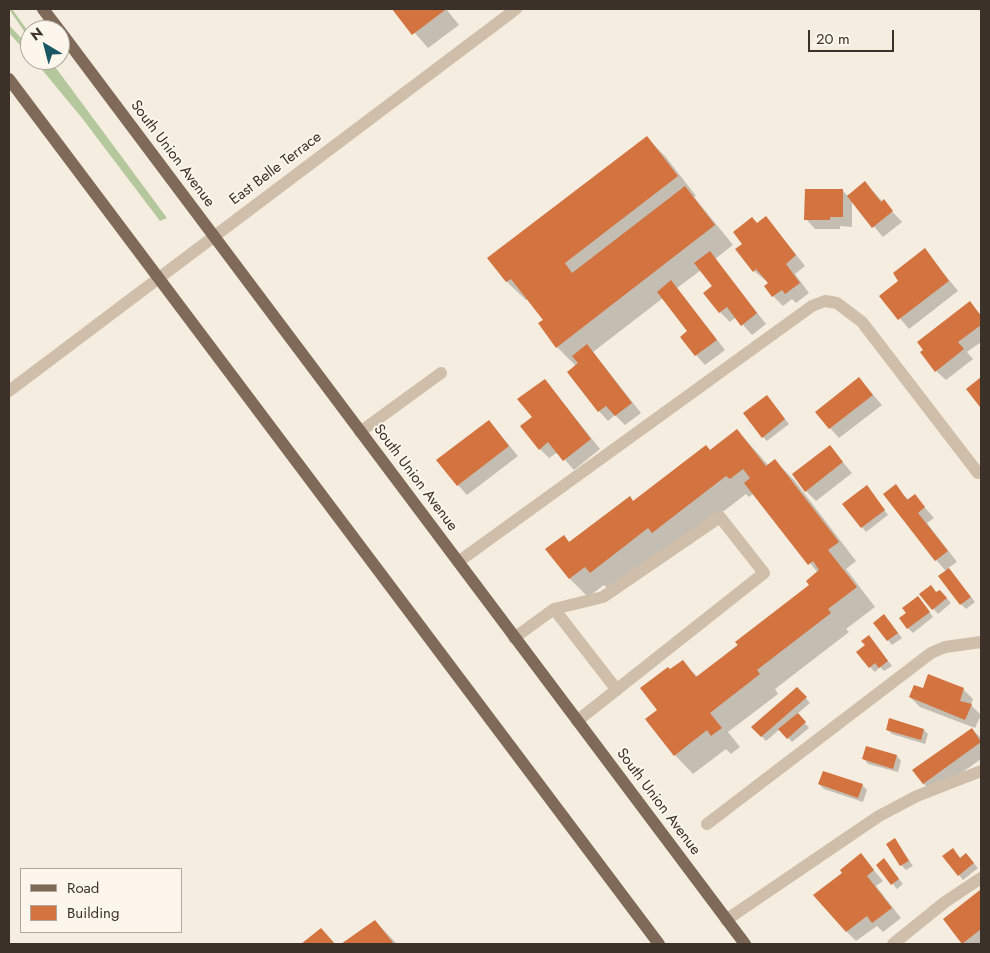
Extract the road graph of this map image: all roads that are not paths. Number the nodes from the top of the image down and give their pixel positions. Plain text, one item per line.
1 (43, 9) edge
2 (516, 9) edge
3 (52, 20) edge
4 (70, 44) edge
5 (9, 79) edge
6 (214, 237) junction
7 (158, 278) junction
8 (441, 373) dead end
9 (9, 391) edge
10 (360, 432) junction
11 (978, 473) dead end
12 (458, 562) junction
13 (554, 609) junction
14 (514, 638) junction
15 (981, 642) edge
16 (617, 690) junction
17 (577, 721) junction
18 (981, 771) edge
19 (707, 824) dead end
20 (981, 878) edge
21 (726, 920) junction
22 (659, 944) edge
23 (745, 944) edge
24 (893, 944) edge

1 - 3 main road, South Union Avenue
2 - 6 street, East Belle Terrace
4 - 6 main road, South Union Avenue
5 - 7 main road
6 - 7 street, East Belle Terrace
6 - 10 main road, South Union Avenue
7 - 9 street, East Belle Terrace
7 - 22 main road
8 - 10 street
10 - 12 main road, South Union Avenue
11 - 12 street
12 - 14 main road, South Union Avenue
13 - 14 street
13 - 16 street
13 - 16 street
14 - 17 main road, South Union Avenue
15 - 19 street
16 - 17 street
17 - 21 main road, South Union Avenue
18 - 21 street
20 - 24 street
21 - 23 main road, South Union Avenue

